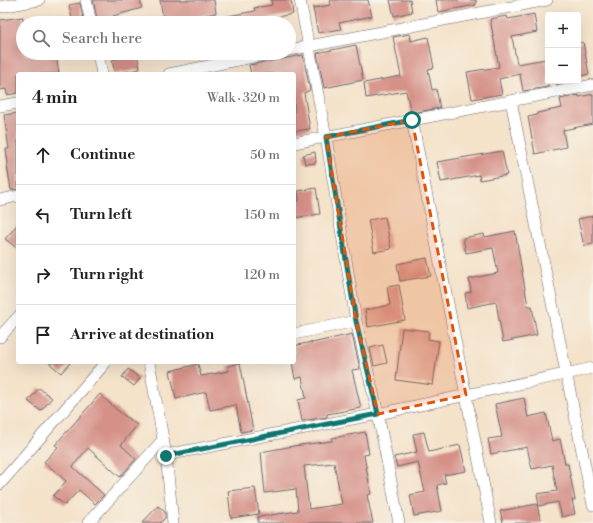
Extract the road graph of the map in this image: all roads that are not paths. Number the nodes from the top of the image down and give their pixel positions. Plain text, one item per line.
1 (39, 0) edge
2 (86, 0) edge
3 (300, 0) edge
4 (547, 0) edge
5 (0, 8) edge
6 (89, 16) edge
7 (309, 46) junction
8 (296, 49) edge
9 (99, 60) edge
10 (238, 60) edge
11 (102, 72) edge
12 (179, 72) edge
13 (593, 85) edge
14 (511, 101) junction
15 (16, 103) edge
16 (0, 106) edge
17 (412, 120) junction
18 (326, 137) junction
19 (296, 143) edge
20 (16, 196) edge
21 (0, 200) edge
22 (16, 319) edge
23 (356, 321) junction
24 (296, 334) edge
25 (0, 337) edge
26 (104, 364) edge
27 (151, 364) edge
28 (593, 368) edge
29 (566, 374) junction
30 (466, 395) junction
31 (378, 414) junction
32 (163, 440) junction
33 (166, 456) junction
34 (0, 484) edge
35 (593, 505) edge
36 (88, 523) edge
37 (173, 523) edge
38 (399, 523) edge
39 (491, 523) edge

1 - 5 street
2 - 6 street
3 - 7 street
4 - 7 street
7 - 8 street
7 - 18 street
9 - 11 street
10 - 12 street
13 - 14 street
14 - 17 street
14 - 29 street
15 - 16 street
17 - 18 street
17 - 30 street
18 - 19 street
18 - 23 street
20 - 21 street
22 - 25 street
23 - 24 street
23 - 31 street
26 - 34 street
27 - 32 street
28 - 29 street
29 - 30 street
29 - 35 street
30 - 31 street
30 - 39 street
31 - 33 street
31 - 38 street
32 - 33 street
32 - 36 street
33 - 37 street

